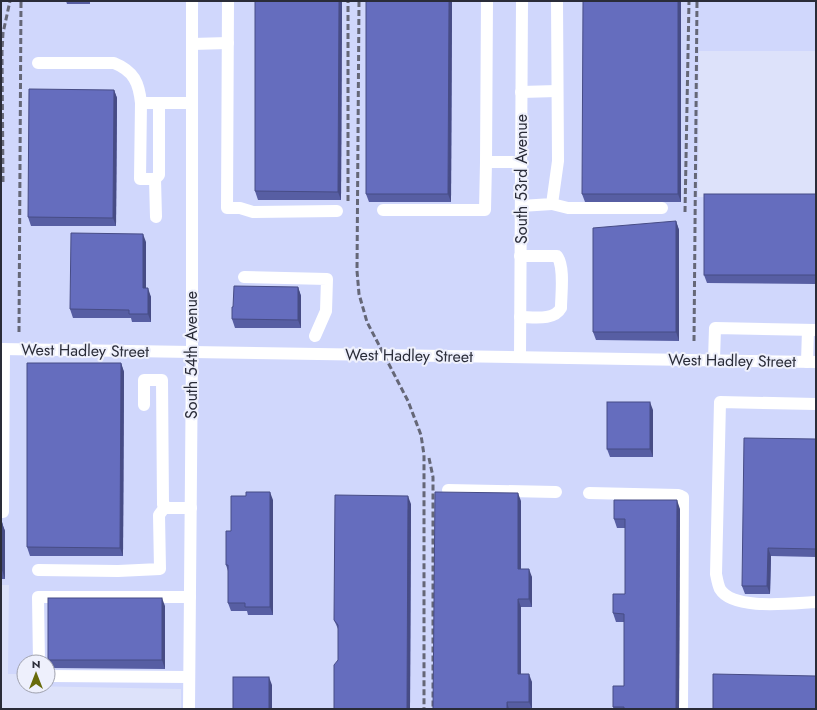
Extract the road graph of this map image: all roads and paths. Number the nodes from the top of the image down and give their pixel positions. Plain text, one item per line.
1 (192, 1) edge
2 (228, 1) edge
3 (487, 1) edge
4 (522, 1) edge
5 (557, 1) edge
6 (228, 43) junction
7 (192, 44) junction
8 (38, 63) dead end
9 (521, 92) junction
10 (557, 92) junction
11 (141, 103) junction
12 (159, 103) junction
13 (192, 103) junction
14 (486, 162) junction
15 (521, 162) junction
16 (155, 179) junction
17 (552, 204) junction
18 (520, 206) junction
19 (662, 208) dead end
20 (383, 210) dead end
21 (337, 211) dead end
22 (156, 217) dead end
23 (520, 256) junction
24 (244, 277) dead end
25 (520, 317) junction
26 (812, 330) edge
27 (315, 336) dead end
28 (3, 349) edge
29 (192, 352) junction
30 (520, 357) junction
31 (714, 360) junction
32 (812, 362) edge
33 (816, 404) edge
34 (144, 405) dead end
35 (448, 490) dead end
36 (556, 492) dead end
37 (589, 493) dead end
38 (165, 507) junction
39 (191, 508) junction
40 (1, 512) edge
41 (38, 570) dead end
42 (190, 597) junction
43 (816, 602) edge
44 (39, 654) edge
45 (56, 676) edge
46 (190, 677) junction
47 (189, 709) edge
48 (682, 709) edge

1 - 7 street, South 54th Avenue
2 - 6 street
3 - 14 street
4 - 9 street, South 53rd Avenue
5 - 10 street
6 - 7 street
6 - 21 street
7 - 13 street, South 54th Avenue
8 - 11 street
9 - 10 street
9 - 15 street, South 53rd Avenue
10 - 17 street
11 - 12 street
11 - 16 street
12 - 13 street
12 - 16 street
13 - 29 street, South 54th Avenue
14 - 15 street
14 - 20 street
15 - 18 street, South 53rd Avenue
16 - 22 street
17 - 18 street
17 - 19 street
18 - 23 street, South 53rd Avenue
23 - 25 street, South 53rd Avenue
23 - 25 street
24 - 27 street
25 - 30 street, South 53rd Avenue
26 - 31 street
26 - 32 street
28 - 29 street, West Hadley Street
28 - 40 street
29 - 30 street, West Hadley Street
29 - 39 street, South 54th Avenue
30 - 31 street, West Hadley Street
31 - 32 street, West Hadley Street
33 - 43 street
34 - 38 street
35 - 36 street
37 - 48 street
38 - 39 street
38 - 41 street
39 - 42 street, South 54th Avenue
42 - 44 street
42 - 46 street, South 54th Avenue
45 - 46 street
46 - 47 street, South 54th Avenue

